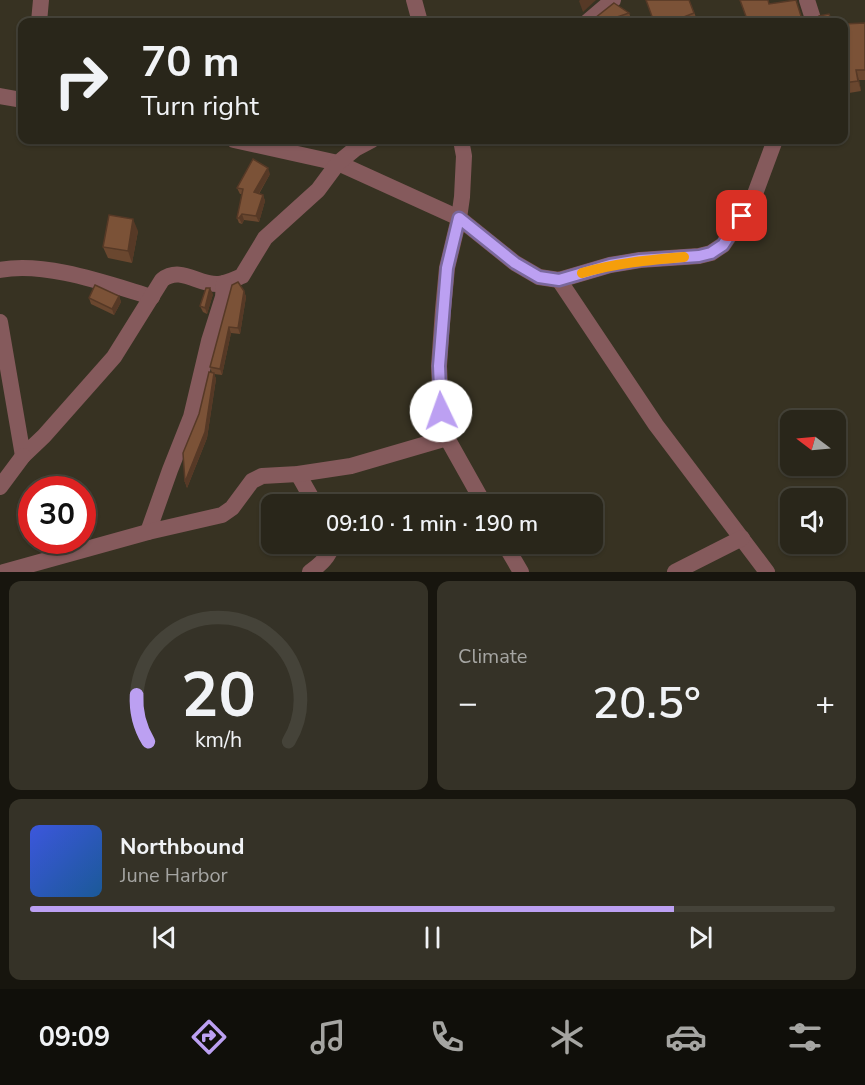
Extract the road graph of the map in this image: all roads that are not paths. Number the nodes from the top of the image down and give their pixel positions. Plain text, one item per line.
1 (41, 0) edge
2 (414, 0) edge
3 (613, 0) edge
4 (807, 0) edge
5 (39, 18) edge
6 (419, 18) edge
7 (592, 18) edge
8 (813, 18) edge
9 (0, 96) edge
10 (18, 99) edge
11 (252, 144) edge
12 (364, 144) edge
13 (461, 144) edge
14 (774, 144) edge
15 (338, 163) junction
16 (459, 218) junction
17 (0, 270) edge
18 (559, 280) junction
19 (224, 283) junction
20 (152, 297) junction
21 (0, 322) edge
22 (447, 438) junction
23 (23, 456) junction
24 (298, 474) junction
25 (0, 488) edge
26 (309, 494) edge
27 (478, 494) edge
28 (148, 532) junction
29 (742, 538) junction
30 (329, 554) edge
31 (510, 554) edge
32 (4, 572) edge
33 (310, 572) edge
34 (521, 572) edge
35 (675, 572) edge
36 (767, 572) edge

1 - 5 street
2 - 6 street
3 - 7 street
4 - 8 street
9 - 10 street
11 - 15 street
12 - 15 street
13 - 16 street
14 - 18 street
15 - 16 street
15 - 19 street
16 - 18 street
16 - 22 street
17 - 20 street
18 - 29 street
19 - 20 street
19 - 28 street
20 - 23 street
21 - 23 street
22 - 24 street
22 - 27 street
23 - 25 street
24 - 26 street
24 - 28 street
28 - 32 street
29 - 35 street
29 - 36 street
30 - 33 street
31 - 34 street

